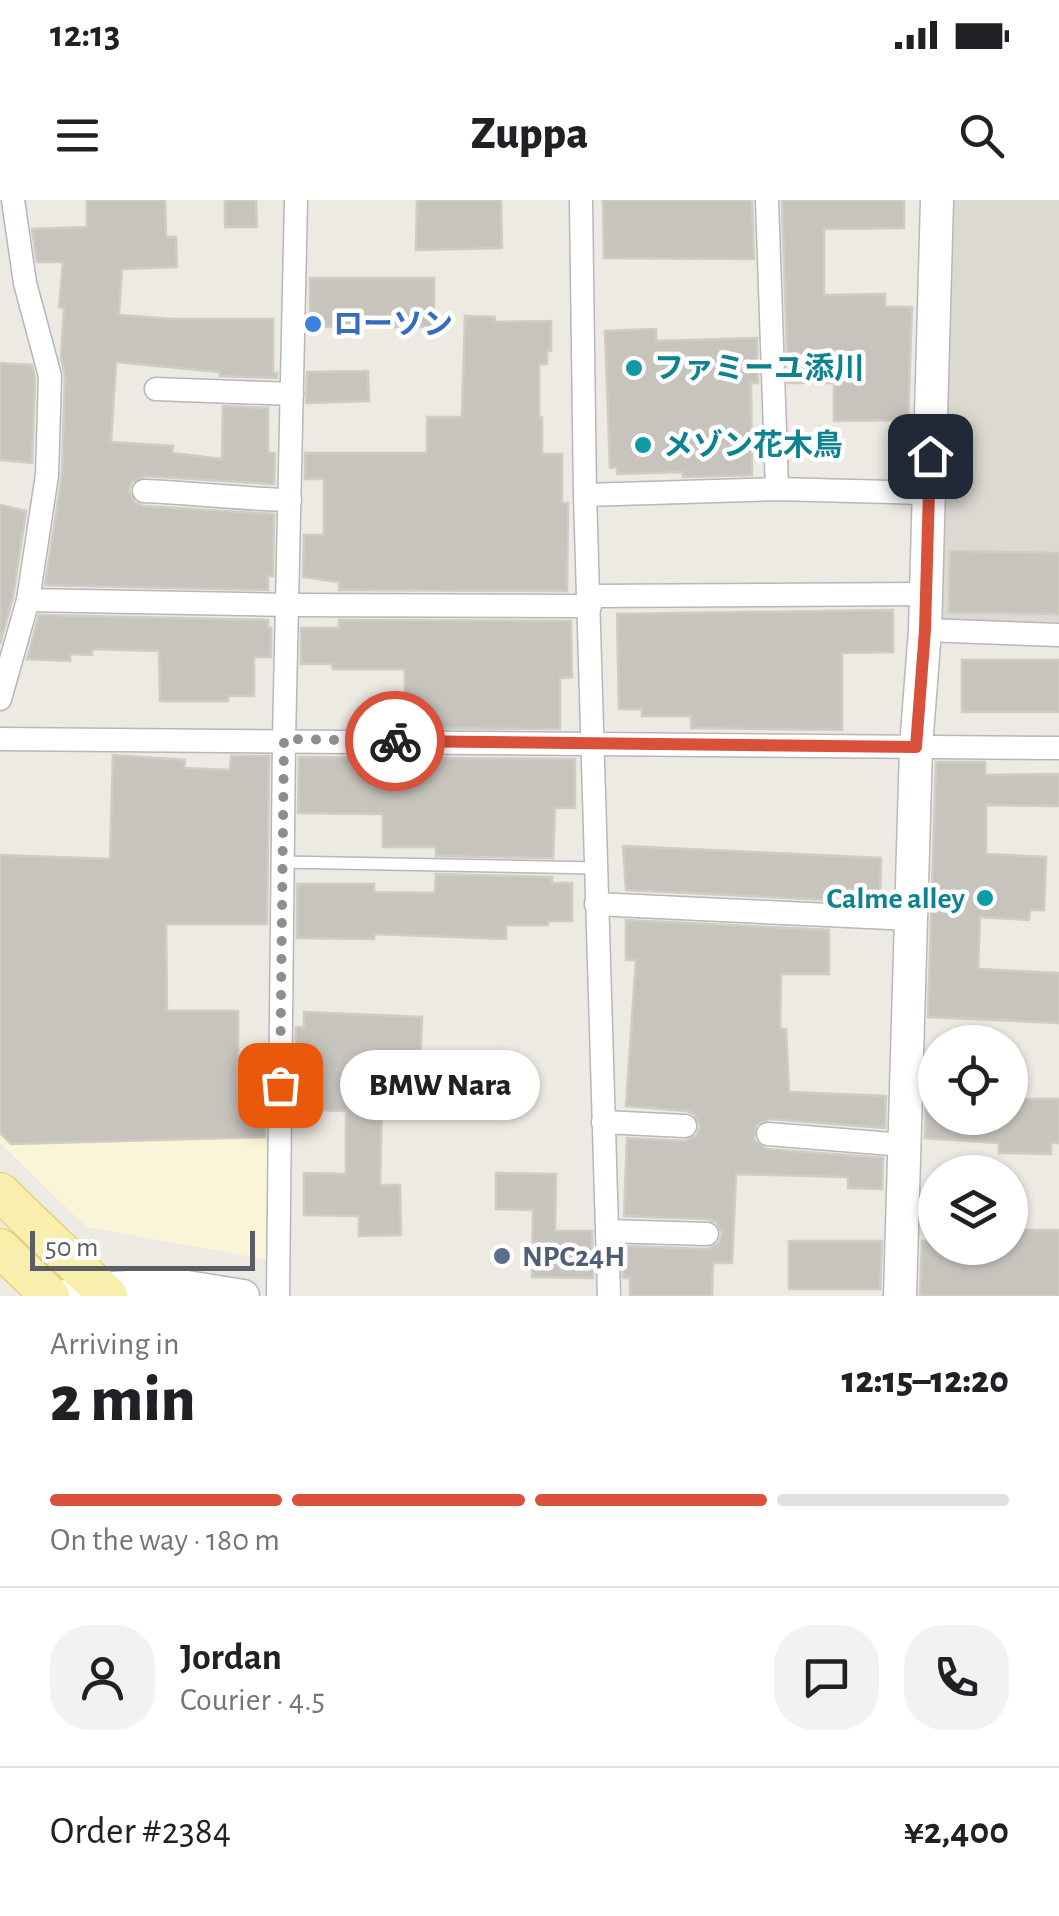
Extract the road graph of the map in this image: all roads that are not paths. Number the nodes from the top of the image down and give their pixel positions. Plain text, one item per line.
1 (13, 200) edge
2 (296, 200) edge
3 (580, 200) edge
4 (767, 200) edge
5 (936, 200) edge
6 (156, 389) dead end
7 (292, 394) junction
8 (777, 489) junction
9 (144, 491) dead end
10 (928, 493) junction
11 (585, 495) junction
12 (290, 500) junction
13 (924, 594) junction
14 (28, 600) junction
15 (590, 601) junction
16 (289, 606) junction
17 (925, 630) junction
18 (1059, 635) edge
19 (0, 698) edge
20 (0, 739) edge
21 (284, 739) junction
22 (592, 743) junction
23 (916, 747) junction
24 (1059, 748) edge
25 (282, 862) junction
26 (595, 868) junction
27 (596, 904) junction
28 (912, 918) junction
29 (603, 1122) junction
30 (685, 1126) dead end
31 (768, 1134) dead end
32 (904, 1145) junction
33 (0, 1192) edge
34 (607, 1231) junction
35 (707, 1234) dead end
36 (0, 1248) edge
37 (92, 1294) edge
38 (226, 1295) edge
39 (50, 1296) edge
40 (278, 1296) edge
41 (609, 1296) edge
42 (900, 1296) edge

1 - 14 street
2 - 7 street
3 - 11 street
4 - 8 street
5 - 10 street
6 - 7 street
7 - 12 street
8 - 10 street
8 - 11 street
9 - 12 street
10 - 13 street
11 - 15 street
12 - 16 street
13 - 15 street
13 - 17 street
14 - 16 street
14 - 19 street
15 - 16 street
15 - 22 street
16 - 21 street
17 - 18 street
17 - 23 street
20 - 21 street
21 - 22 street
21 - 25 street
22 - 23 street
22 - 26 street
23 - 24 street
23 - 28 street
25 - 26 lane
25 - 40 street
26 - 27 street
27 - 28 street
27 - 29 street
28 - 32 street
29 - 30 street
29 - 34 street
31 - 32 street
32 - 42 street
33 - 37 main road
34 - 35 street
34 - 41 street
36 - 39 main road
37 - 38 street

